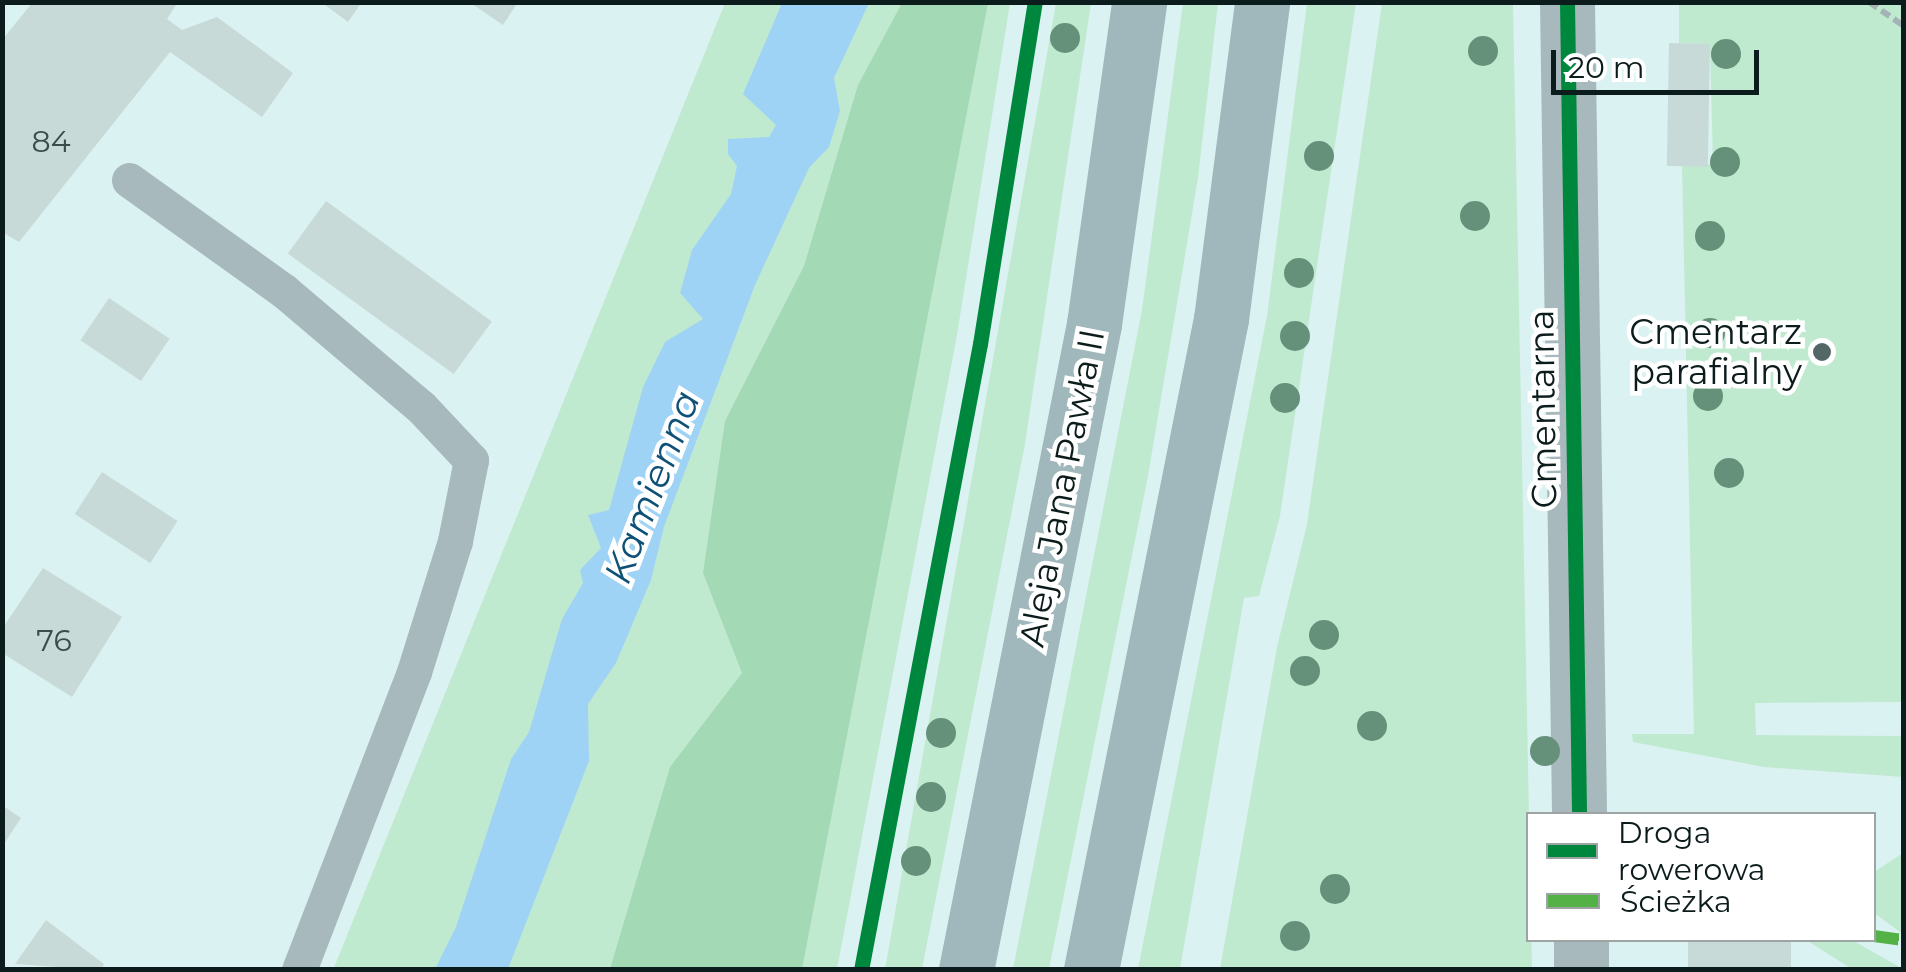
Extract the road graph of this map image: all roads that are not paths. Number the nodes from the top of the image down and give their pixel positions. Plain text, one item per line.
1 (1138, 2) edge
2 (1262, 2) edge
3 (1567, 2) edge
4 (129, 180) dead end
5 (1579, 812) edge
6 (1580, 942) edge
7 (299, 970) edge
8 (966, 970) edge
9 (1091, 970) edge
10 (1581, 970) edge

1 - 8 main road, Aleja Jana Pawła II
2 - 9 main road
3 - 5 street, Cmentarna
4 - 7 lane
6 - 10 street

